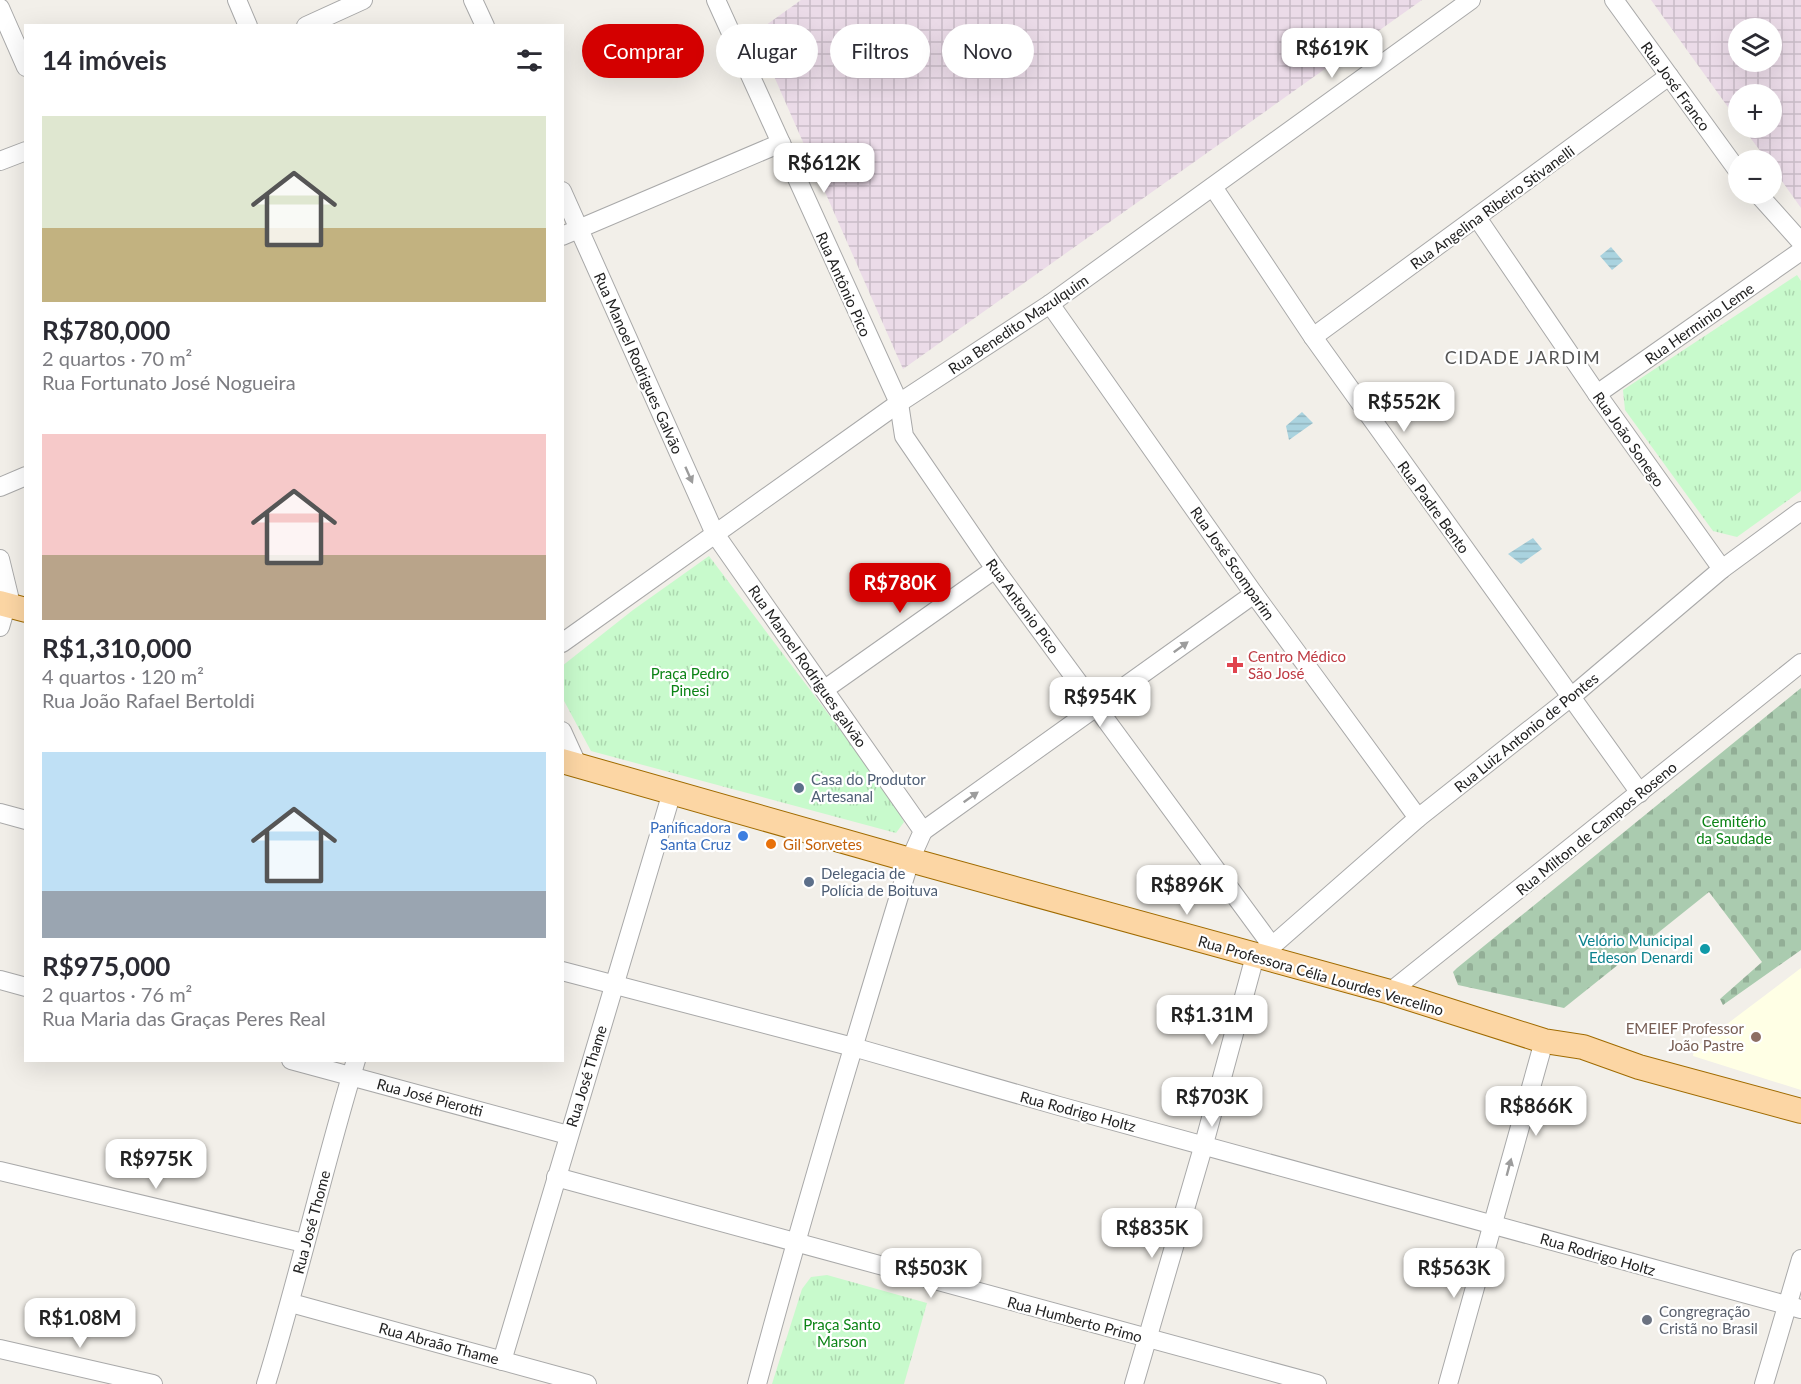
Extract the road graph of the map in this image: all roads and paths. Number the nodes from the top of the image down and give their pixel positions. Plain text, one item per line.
1 (237, 0) edge
2 (363, 0) edge
3 (472, 0) edge
4 (716, 0) edge
5 (1471, 0) edge
6 (1614, 0) edge
7 (0, 8) edge
8 (247, 24) edge
9 (310, 24) edge
10 (483, 24) edge
11 (24, 62) edge
12 (1669, 76) junction
13 (781, 143) junction
14 (24, 152) edge
15 (1728, 157) edge
16 (0, 161) edge
17 (1213, 187) junction
18 (564, 195) edge
19 (1767, 204) edge
20 (1478, 219) junction
21 (580, 229) junction
22 (564, 235) edge
23 (1801, 242) edge
24 (1801, 251) edge
25 (1050, 304) junction
26 (1313, 337) junction
27 (1597, 394) junction
28 (898, 403) junction
29 (24, 477) edge
30 (0, 487) edge
31 (1801, 511) edge
32 (715, 534) junction
33 (0, 559) edge
34 (995, 569) junction
35 (1722, 569) junction
36 (1254, 594) junction
37 (8, 611) edge
38 (564, 642) edge
39 (1801, 663) edge
40 (825, 689) junction
41 (1571, 697) junction
42 (1097, 708) junction
43 (564, 739) edge
44 (570, 762) edge
45 (672, 792) junction
46 (1640, 793) junction
47 (0, 813) edge
48 (1419, 818) junction
49 (24, 819) edge
50 (923, 831) junction
51 (910, 860) junction
52 (1263, 951) junction
53 (564, 972) edge
54 (0, 980) edge
55 (614, 985) junction
56 (24, 986) edge
57 (1390, 992) junction
58 (1544, 1041) junction
59 (853, 1047) junction
60 (307, 1062) edge
61 (354, 1068) edge
62 (1801, 1111) edge
63 (568, 1135) junction
64 (1204, 1144) junction
65 (0, 1171) edge
66 (556, 1177) junction
67 (1494, 1224) junction
68 (304, 1244) junction
69 (794, 1244) junction
70 (1801, 1259) edge
71 (291, 1303) junction
72 (1795, 1307) edge
73 (1148, 1338) junction
74 (0, 1349) edge
75 (502, 1361) junction
76 (153, 1384) edge
77 (266, 1384) edge
78 (587, 1384) edge
79 (757, 1384) edge
80 (1134, 1384) edge
81 (1317, 1384) edge
82 (1448, 1384) edge
83 (1764, 1384) edge

1 - 8 street
2 - 9 street
3 - 10 street
4 - 13 street, Rua Antônio Pico
5 - 17 street, Rua Benedito Mazulquim
6 - 12 street, Rua José Franco
7 - 11 street
12 - 15 street, Rua José Franco
12 - 20 street, Rua Angelina Ribeiro Stivanelli
13 - 21 street
13 - 28 street, Rua Antônio Pico
14 - 16 street
17 - 25 street, Rua Benedito Mazulquim
17 - 26 street, Rua Padre Bento
18 - 21 street, Rua Manoel Rodrigues Galvão
19 - 23 street
20 - 26 street, Rua Angelina Ribeiro Stivanelli
20 - 27 street, Rua João Sonego
21 - 22 street
21 -> 32 street, Rua Manoel Rodrigues Galvão
24 - 27 street, Rua Herminio Leme
25 - 28 street, Rua Benedito Mazulquim
25 - 36 street, Rua José Scomparim
26 - 41 street, Rua Padre Bento
27 - 35 street, Rua João Sonego
28 - 32 street, Rua Benedito Mazulquim
28 - 34 street, Rua Antonio Pico
29 - 30 street
31 - 35 street, Rua Luiz Antonio de Pontes
32 - 38 street, Rua Benedito Mazulquim
32 - 40 street, Rua Manoel Rodrigues galvão
33 - 37 street
34 - 40 street
34 - 42 street, Rua Antonio Pico
35 - 41 street, Rua Luiz Antonio de Pontes
42 -> 36 street
36 - 48 street, Rua José Scomparim
39 - 46 street, Rua Milton de Campos Roseno
40 - 50 street, Rua Manoel Rodrigues galvão
41 - 46 street, Rua Padre Bento
41 - 48 street, Rua Luiz Antonio de Pontes
50 -> 42 street
42 - 52 street, Rua Antonio Pico
43 - 44 street
44 - 45 main road, Rua Professora Célia Lourdes Vercelino
45 - 51 main road, Rua Professora Célia Lourdes Vercelino
45 - 55 street, Rua José Thame
46 - 57 street, Rua Milton de Campos Roseno
47 - 49 street
48 - 52 street, Rua Luiz Antonio de Pontes
50 - 51 street
51 - 52 main road, Rua Professora Célia Lourdes Vercelino
51 - 59 street
52 - 57 main road, Rua Professora Célia Lourdes Vercelino
52 - 64 street
53 - 55 street, Rua Rodrigo Holtz
54 - 56 street
55 - 59 street, Rua Rodrigo Holtz
55 - 63 street, Rua José Thame
57 - 58 main road, Rua Professora Célia Lourdes Vercelino
58 - 62 main road, Rua Professora Célia Lourdes Vercelino
67 -> 58 street
59 - 64 street, Rua Rodrigo Holtz
59 - 69 street
60 - 61 street, Rua José Pierotti
61 - 63 street, Rua José Pierotti
61 - 68 street, Rua José Thome
63 - 66 street, Rua José Thame
64 - 67 street, Rua Rodrigo Holtz
64 - 73 street
65 - 68 street
66 - 69 street, Rua Humberto Primo
66 - 75 street, Rua José Thame
67 - 72 street, Rua Rodrigo Holtz
67 - 82 street
68 - 71 street, Rua José Thome
69 - 73 street, Rua Humberto Primo
69 - 79 street
70 - 72 street
71 - 75 street, Rua Abraão Thame
71 - 77 street, Rua José Thome
72 - 83 street
73 - 80 street
73 - 81 street, Rua Humberto Primo
74 - 76 street
75 - 78 street, Rua Abraão Thame

